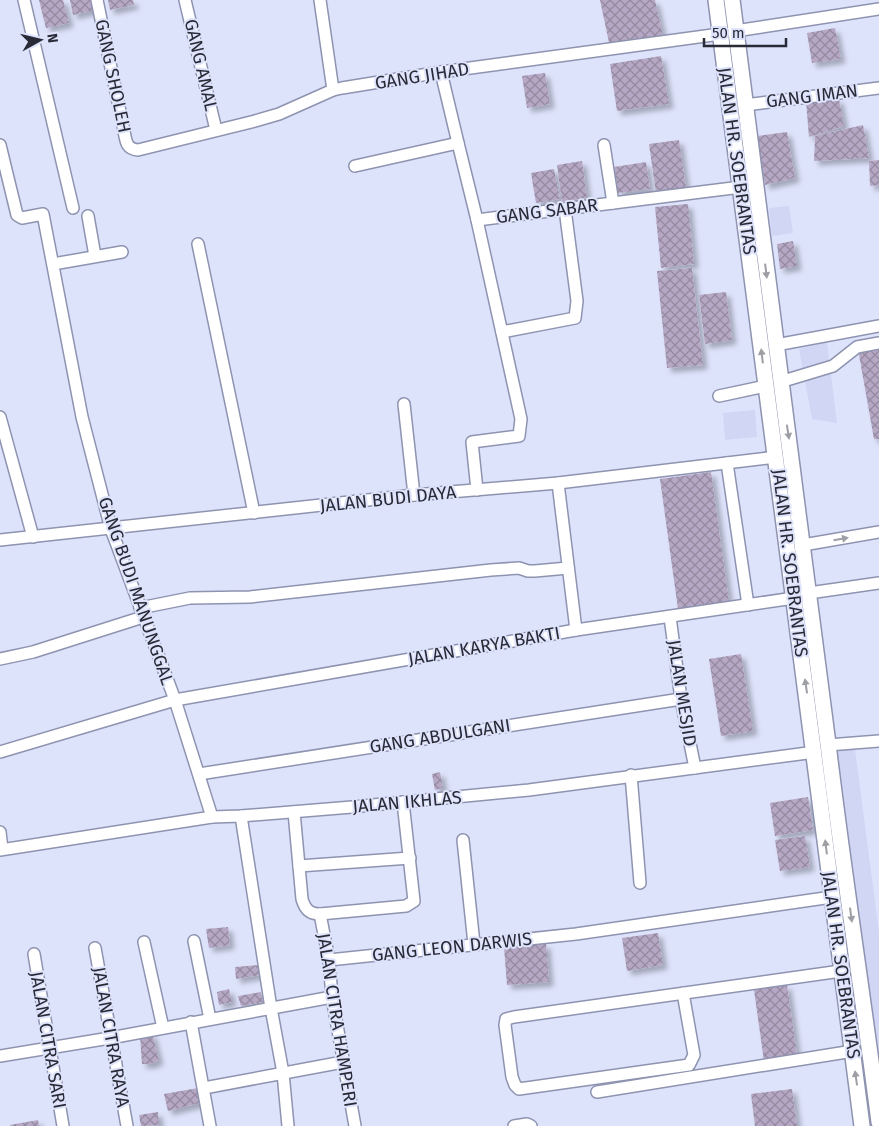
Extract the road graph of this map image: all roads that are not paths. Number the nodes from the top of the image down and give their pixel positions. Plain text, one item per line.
1 (24, 0) edge
2 (97, 0) edge
3 (185, 0) edge
4 (320, 0) edge
5 (716, 0) edge
6 (732, 0) edge
7 (879, 9) edge
8 (736, 30) junction
9 (720, 34) junction
10 (441, 72) junction
11 (879, 88) edge
12 (333, 90) junction
13 (741, 115) junction
14 (216, 130) junction
15 (458, 143) junction
16 (0, 145) edge
17 (604, 145) dead end
18 (131, 150) joint
19 (355, 166) dead end
20 (741, 187) junction
21 (613, 203) junction
22 (73, 208) dead end
23 (565, 209) junction
24 (88, 216) dead end
25 (477, 220) junction
26 (198, 244) dead end
27 (122, 252) dead end
28 (95, 256) junction
29 (53, 264) junction
30 (879, 326) edge
31 (502, 332) junction
32 (879, 343) edge
33 (776, 345) junction
34 (773, 384) junction
35 (719, 396) dead end
36 (404, 404) dead end
37 (0, 417) edge
38 (776, 456) junction
39 (727, 463) junction
40 (558, 483) junction
41 (477, 490) junction
42 (414, 495) junction
43 (254, 513) junction
44 (111, 529) junction
45 (879, 532) edge
46 (32, 537) junction
47 (0, 540) edge
48 (803, 545) junction
49 (568, 568) junction
50 (879, 583) edge
51 (809, 593) junction
52 (794, 598) junction
53 (748, 605) junction
54 (142, 612) junction
55 (670, 617) junction
56 (576, 630) junction
57 (0, 658) edge
58 (681, 699) junction
59 (175, 700) junction
60 (879, 741) edge
61 (821, 748) junction
62 (0, 752) edge
63 (694, 768) junction
64 (199, 774) junction
65 (631, 775) junction
66 (403, 802) junction
67 (294, 812) junction
68 (242, 816) junction
69 (212, 817) junction
70 (0, 832) edge
71 (463, 840) dead end
72 (1, 849) edge
73 (410, 858) junction
74 (299, 866) junction
75 (845, 867) junction
76 (828, 868) junction
77 (640, 883) dead end
78 (832, 897) junction
79 (320, 914) junction
80 (194, 941) dead end
81 (144, 942) dead end
82 (474, 944) junction
83 (95, 948) dead end
84 (34, 954) dead end
85 (328, 960) junction
86 (842, 971) junction
87 (683, 993) junction
88 (332, 997) junction
89 (270, 1008) junction
90 (210, 1019) junction
91 (191, 1022) junction
92 (162, 1028) junction
93 (110, 1038) junction
94 (51, 1048) junction
95 (853, 1051) junction
96 (0, 1056) edge
97 (343, 1062) junction
98 (282, 1073) junction
99 (204, 1088) junction
100 (597, 1092) dead end
101 (878, 1099) edge
102 (879, 1122) edge
103 (63, 1126) edge
104 (127, 1126) edge
105 (210, 1126) edge
106 (288, 1126) edge
107 (355, 1126) edge
108 (514, 1126) edge
109 (531, 1126) edge
110 (862, 1126) edge

1 - 22 street
2 - 18 street, GANG SHOLEH
3 - 14 street, GANG AMAL
4 - 12 street
5 - 9 main road, JALAN HR. SOEBRANTAS
6 - 8 main road, JALAN HR. SOEBRANTAS
7 - 8 street
8 - 13 main road, JALAN HR. SOEBRANTAS
9 - 10 street, GANG JIHAD
9 - 13 main road, JALAN HR. SOEBRANTAS
10 - 12 street, GANG JIHAD
10 - 15 street, GANG SABAR
11 - 13 street, GANG IMAN
12 - 14 street, GANG JIHAD
13 - 20 main road, JALAN HR. SOEBRANTAS
13 -> 33 main road, JALAN HR. SOEBRANTAS
14 - 18 street, GANG JIHAD
15 - 19 street
15 - 25 street, GANG SABAR
16 - 29 street, GANG BUDI MANUNGGAL
17 - 21 street
20 - 21 street, GANG SABAR
34 -> 20 main road, JALAN HR. SOEBRANTAS
21 - 23 street, GANG SABAR
23 - 25 street, GANG SABAR
23 - 31 street
24 - 28 street
25 - 31 street
26 - 43 street
27 - 28 street
28 - 29 street
29 - 44 street, GANG BUDI MANUNGGAL
30 - 33 street
31 - 41 street
32 - 34 street
33 - 34 main road, JALAN HR. SOEBRANTAS
34 - 35 street
34 - 38 main road, JALAN HR. SOEBRANTAS
34 -> 48 main road, JALAN HR. SOEBRANTAS
36 - 42 street
37 - 46 street
38 - 39 street, JALAN BUDI DAYA
38 - 52 main road, JALAN HR. SOEBRANTAS
39 - 40 street, JALAN BUDI DAYA
39 - 53 street
40 - 41 street, JALAN BUDI DAYA
40 - 49 street
41 - 42 street, JALAN BUDI DAYA
42 - 43 street, JALAN BUDI DAYA
43 - 44 street, JALAN BUDI DAYA
44 - 46 street, JALAN BUDI DAYA
44 - 54 street, GANG BUDI MANUNGGAL
48 -> 45 street
46 - 47 street, JALAN BUDI DAYA
48 - 51 main road, JALAN HR. SOEBRANTAS
49 - 54 street
49 - 56 street
50 - 51 street
51 - 61 main road, JALAN HR. SOEBRANTAS
52 - 53 street, JALAN KARYA BAKTI
61 -> 52 main road, JALAN HR. SOEBRANTAS
53 - 55 street, JALAN KARYA BAKTI
54 - 57 street
54 - 59 street, GANG BUDI MANUNGGAL
55 - 56 street, JALAN KARYA BAKTI
55 - 58 street, JALAN MESJID
56 - 59 street, JALAN KARYA BAKTI
58 - 63 street, JALAN MESJID
58 - 64 street, GANG ABDULGANI
59 - 62 street, JALAN KARYA BAKTI
59 - 64 street, GANG BUDI MANUNGGAL
60 - 61 street, JALAN IKHLAS
61 - 63 street, JALAN IKHLAS
61 - 75 main road, JALAN HR. SOEBRANTAS
76 -> 61 main road, JALAN HR. SOEBRANTAS
63 - 65 street, JALAN IKHLAS
64 - 69 street, GANG BUDI MANUNGGAL
65 - 66 street, JALAN IKHLAS
65 - 77 street
66 - 67 street, JALAN IKHLAS
66 - 73 street
67 - 68 street, JALAN IKHLAS
67 - 74 street
68 - 69 street, JALAN IKHLAS
68 - 89 street
69 - 72 street, JALAN IKHLAS
70 - 72 street
71 - 82 street
73 - 74 street
73 - 79 street
74 - 79 street
75 - 76 main road
75 -> 101 main road, JALAN HR. SOEBRANTAS
76 - 78 main road, JALAN HR. SOEBRANTAS
78 - 82 street, GANG LEON DARWIS
78 - 86 main road, JALAN HR. SOEBRANTAS
79 - 85 street, JALAN CITRA HAMPERI
80 - 90 street
81 - 92 street
82 - 85 street, GANG LEON DARWIS
83 - 93 street, JALAN CITRA RAYA
84 - 94 street, JALAN CITRA SARI
85 - 88 street, JALAN CITRA HAMPERI
86 - 87 street
86 - 95 main road, JALAN HR. SOEBRANTAS
87 - 87 street
88 - 89 street
88 - 97 street, JALAN CITRA HAMPERI
89 - 90 street
89 - 98 street
90 - 91 street
91 - 92 street
91 - 99 street
92 - 93 street
93 - 94 street
93 - 104 street, JALAN CITRA RAYA
94 - 96 street
94 - 103 street, JALAN CITRA SARI
95 - 100 street
110 -> 95 main road, JALAN HR. SOEBRANTAS
97 - 98 street
97 - 107 street, JALAN CITRA HAMPERI
98 - 99 street
98 - 106 street
99 - 105 street
101 - 102 main road, JALAN HR. SOEBRANTAS
108 - 109 street

